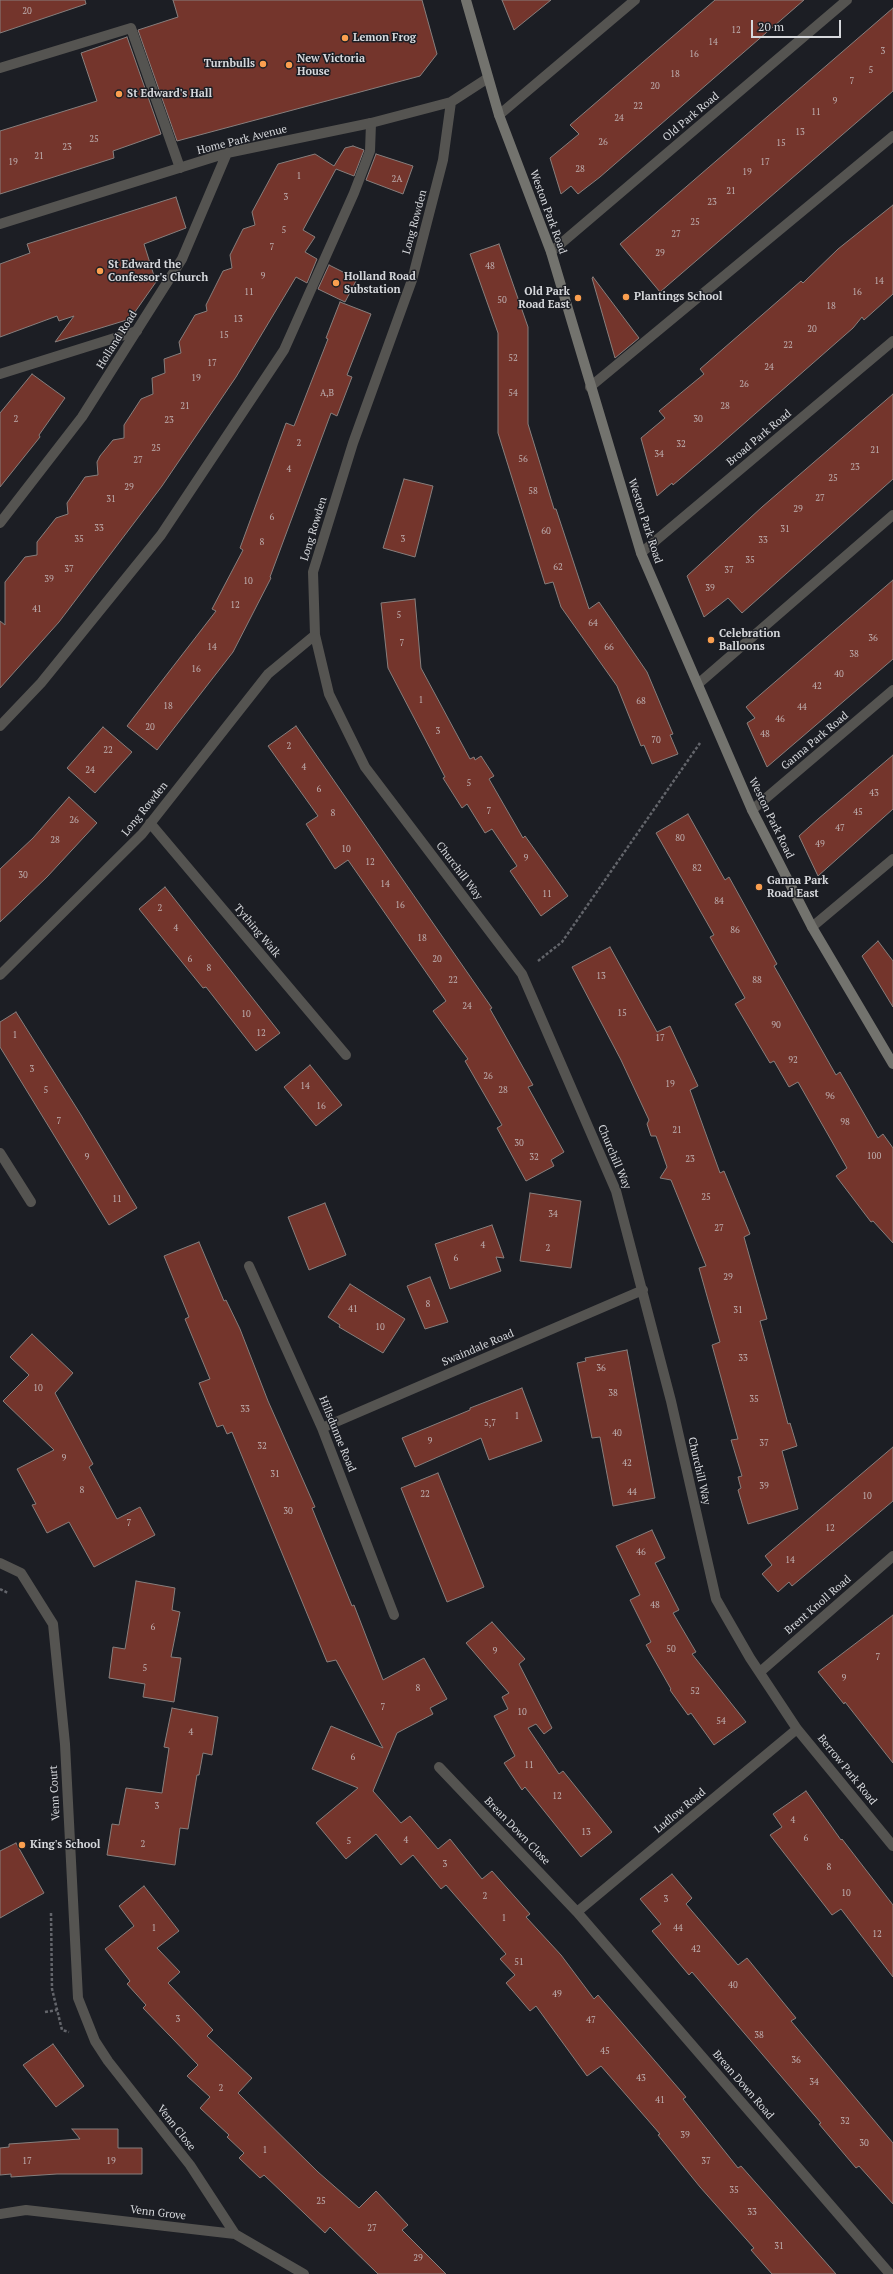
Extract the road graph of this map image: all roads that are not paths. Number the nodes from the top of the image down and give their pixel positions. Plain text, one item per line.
1 (466, 0) edge
2 (635, 0) edge
3 (847, 0) edge
4 (0, 68) edge
5 (488, 78) junction
6 (451, 102) junction
7 (499, 115) junction
8 (371, 123) junction
9 (893, 136) edge
10 (227, 153) junction
11 (180, 168) junction
12 (0, 224) edge
13 (551, 252) junction
14 (137, 331) junction
15 (893, 341) edge
16 (0, 374) edge
17 (590, 387) junction
18 (893, 515) edge
19 (0, 523) edge
20 (641, 553) junction
21 (316, 635) junction
22 (698, 684) junction
23 (893, 690) edge
24 (0, 726) edge
25 (752, 810) junction
26 (150, 823) junction
27 (893, 859) edge
28 (812, 927) junction
29 (0, 975) edge
30 (346, 1055) dead end
31 (892, 1060) edge
32 (0, 1153) edge
33 (31, 1202) dead end
34 (249, 1266) dead end
35 (643, 1290) junction
36 (322, 1428) junction
37 (893, 1556) edge
38 (0, 1563) edge
39 (394, 1615) dead end
40 (760, 1672) junction
41 (797, 1728) junction
42 (439, 1767) dead end
43 (893, 1846) edge
44 (577, 1912) junction
45 (95, 2041) joint
46 (0, 2214) edge
47 (234, 2234) junction
48 (304, 2274) edge
49 (890, 2274) edge

1 - 5 street, Weston Park Road
2 - 7 street
3 - 13 street, Old Park Road
4 - 11 street
5 - 6 street, Home Park Avenue
5 - 7 street, Weston Park Road
6 - 8 street, Home Park Avenue
6 - 21 street, Long Rowden
7 - 13 street, Weston Park Road
8 - 10 street, Home Park Avenue
8 - 24 street
9 - 17 street
10 - 11 street, Home Park Avenue
10 - 14 street, Holland Road
11 - 12 street, Home Park Avenue
13 - 17 street, Weston Park Road
14 - 16 street
14 - 19 street, Holland Road
15 - 20 street, Broad Park Road
17 - 20 street, Weston Park Road
18 - 22 street
20 - 22 street, Weston Park Road
21 - 26 street, Long Rowden
21 - 35 street, Churchill Way
22 - 25 street, Weston Park Road
23 - 25 street, Ganna Park Road
25 - 28 street, Weston Park Road
26 - 29 street, Long Rowden
26 - 30 street, Tything Walk
27 - 28 street
28 - 31 street, Weston Park Road
32 - 33 street
34 - 36 street, Hillsdunne Road
35 - 36 street, Swaindale Road
35 - 40 street, Churchill Way
36 - 39 street, Hillsdunne Road
37 - 40 street, Brent Knoll Road
38 - 45 street, Venn Court
40 - 41 street, Churchill Way
41 - 43 street, Berrow Park Road
41 - 44 street, Ludlow Road
42 - 44 street, Brean Down Close
44 - 49 street, Brean Down Road
45 - 47 street, Venn Close
46 - 47 street, Venn Grove
47 - 48 street, Venn Grove

